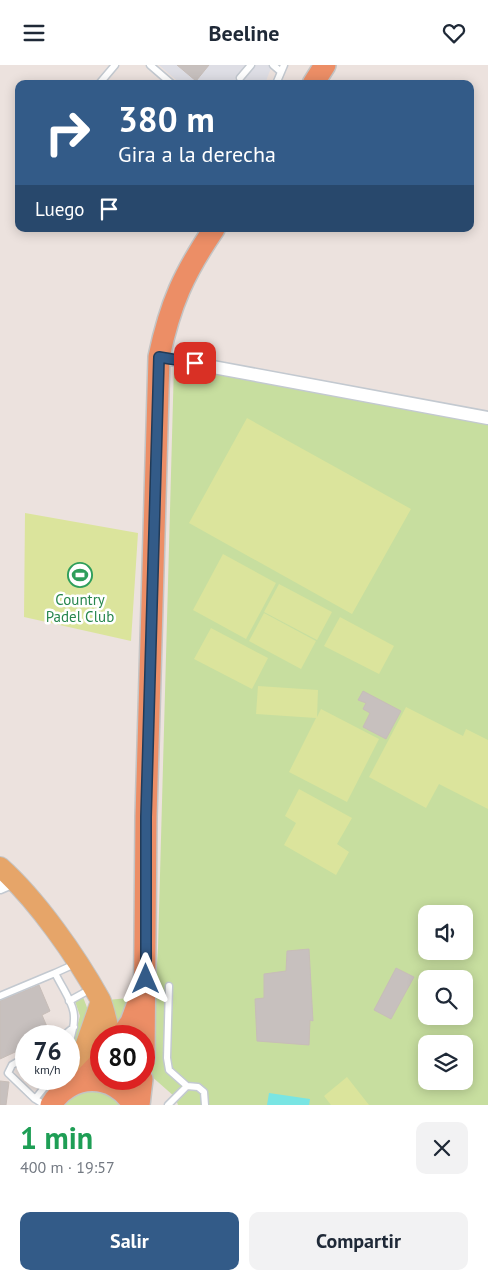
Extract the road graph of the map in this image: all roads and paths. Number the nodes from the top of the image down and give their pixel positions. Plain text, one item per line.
1 (115, 65) edge
2 (150, 65) edge
3 (251, 65) edge
4 (273, 65) edge
5 (284, 65) edge
6 (325, 65) edge
7 (280, 71) junction
8 (240, 78) dead end
9 (102, 80) edge
10 (167, 80) edge
11 (277, 80) edge
12 (315, 80) edge
13 (212, 232) edge
14 (159, 357) junction
15 (488, 419) edge
16 (5, 879) edge
17 (76, 963) junction
18 (146, 963) junction
19 (55, 973) junction
20 (169, 986) dead end
21 (96, 994) junction
22 (0, 997) edge
23 (69, 1001) junction
24 (75, 1025) edge
25 (107, 1025) edge
26 (129, 1025) edge
27 (145, 1025) edge
28 (15, 1063) edge
29 (90, 1071) edge
30 (80, 1072) edge
31 (15, 1079) edge
32 (80, 1080) edge
33 (80, 1082) edge
34 (187, 1086) junction
35 (29, 1090) edge
36 (47, 1090) edge
37 (66, 1090) edge
38 (131, 1097) edge
39 (43, 1102) edge
40 (45, 1105) edge
41 (168, 1105) edge
42 (205, 1105) edge

1 - 9 lane
2 - 10 lane
3 - 8 lane
4 - 7 lane
5 - 7 lane
6 - 12 highway
7 - 11 lane
13 - 14 highway
14 - 15 street
14 - 18 highway
16 - 17 main road
17 - 19 lane
17 - 21 main road
18 - 26 highway
18 - 27 highway
19 - 22 lane
19 - 23 lane
20 - 34 lane
21 - 23 lane
21 - 25 main road
21 - 30 main road
23 - 24 lane
28 - 31 lane
29 - 32 highway
33 - 38 highway
34 - 41 lane
34 - 42 lane
35 - 39 lane
36 - 39 lane
37 - 39 highway
39 - 40 lane

